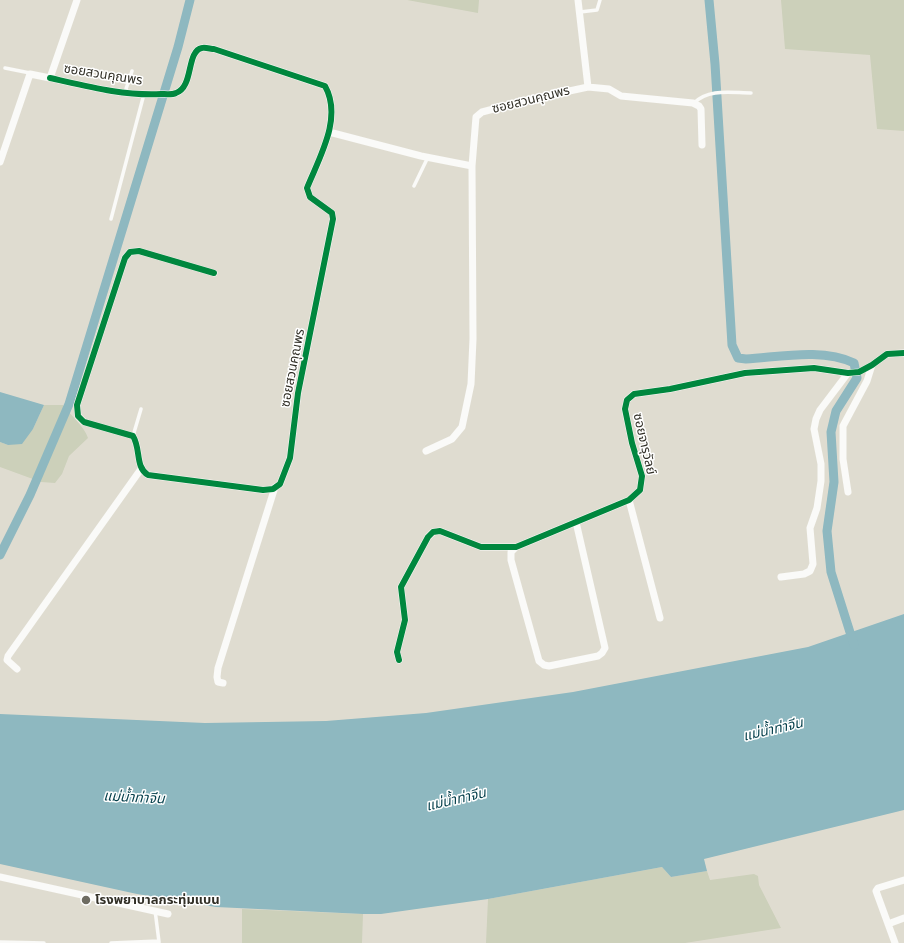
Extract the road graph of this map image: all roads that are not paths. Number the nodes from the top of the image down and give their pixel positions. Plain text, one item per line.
1 (77, 0) edge
2 (578, 0) edge
3 (600, 0) edge
4 (580, 12) junction
5 (5, 68) dead end
6 (132, 72) dead end
7 (30, 74) junction
8 (50, 78) junction
9 (588, 87) junction
10 (125, 92) junction
11 (751, 93) dead end
12 (144, 94) junction
13 (693, 103) junction
14 (329, 132) junction
15 (702, 146) dead end
16 (428, 157) junction
17 (0, 162) edge
18 (472, 166) junction
19 (414, 186) dead end
20 (111, 219) dead end
21 (214, 273) dead end
22 (904, 353) edge
23 (872, 365) junction
24 (848, 372) junction
25 (140, 409) dead end
26 (133, 436) junction
27 (426, 451) dead end
28 (141, 469) junction
29 (276, 487) junction
30 (848, 492) dead end
31 (629, 500) junction
32 (576, 522) junction
33 (516, 547) junction
34 (781, 577) dead end
35 (660, 618) dead end
36 (399, 660) dead end
37 (17, 669) dead end
38 (223, 683) dead end
39 (0, 877) edge
40 (904, 880) edge
41 (154, 910) junction
42 (168, 914) dead end
43 (904, 918) edge
44 (888, 924) junction
45 (0, 942) edge
46 (159, 942) edge
47 (44, 943) edge
48 (111, 943) edge
49 (896, 943) edge

1 - 8 street
2 - 4 street, ซอยสวนคุณพร
3 - 4 lane
4 - 9 street, ซอยสวนคุณพร
5 - 7 lane
6 - 10 lane
7 - 8 street, ซอยสวนคุณพร
7 - 17 street
8 - 10 street, ซอยสวนคุณพร
9 - 13 street, ซอยสวนคุณพร
9 - 18 street, ซอยสวนคุณพร
10 - 12 street, ซอยสวนคุณพร
11 - 13 lane
12 - 14 street, ซอยสวนคุณพร
12 - 20 lane
13 - 15 street
14 - 16 street
14 - 29 street, ซอยสวนคุณพร
16 - 18 street
16 - 19 lane
18 - 27 street, ซอยสวนคุณพร
21 - 26 street
22 - 23 street, ซอยจารุวัลย์
23 - 24 street, ซอยจารุวัลย์
23 - 30 street
24 - 31 street, ซอยจารุวัลย์
24 - 34 street
25 - 26 lane
26 - 28 street
28 - 29 street
28 - 37 street
29 - 38 street, ซอยสวนคุณพร
31 - 32 street, ซอยจารุวัลย์
31 - 35 street
32 - 33 street, ซอยจารุวัลย์
32 - 33 street
33 - 36 street, ซอยจารุวัลย์
39 - 41 street
40 - 44 street
41 - 42 street
41 - 46 lane
43 - 44 street
44 - 49 street
45 - 47 lane
46 - 48 lane

